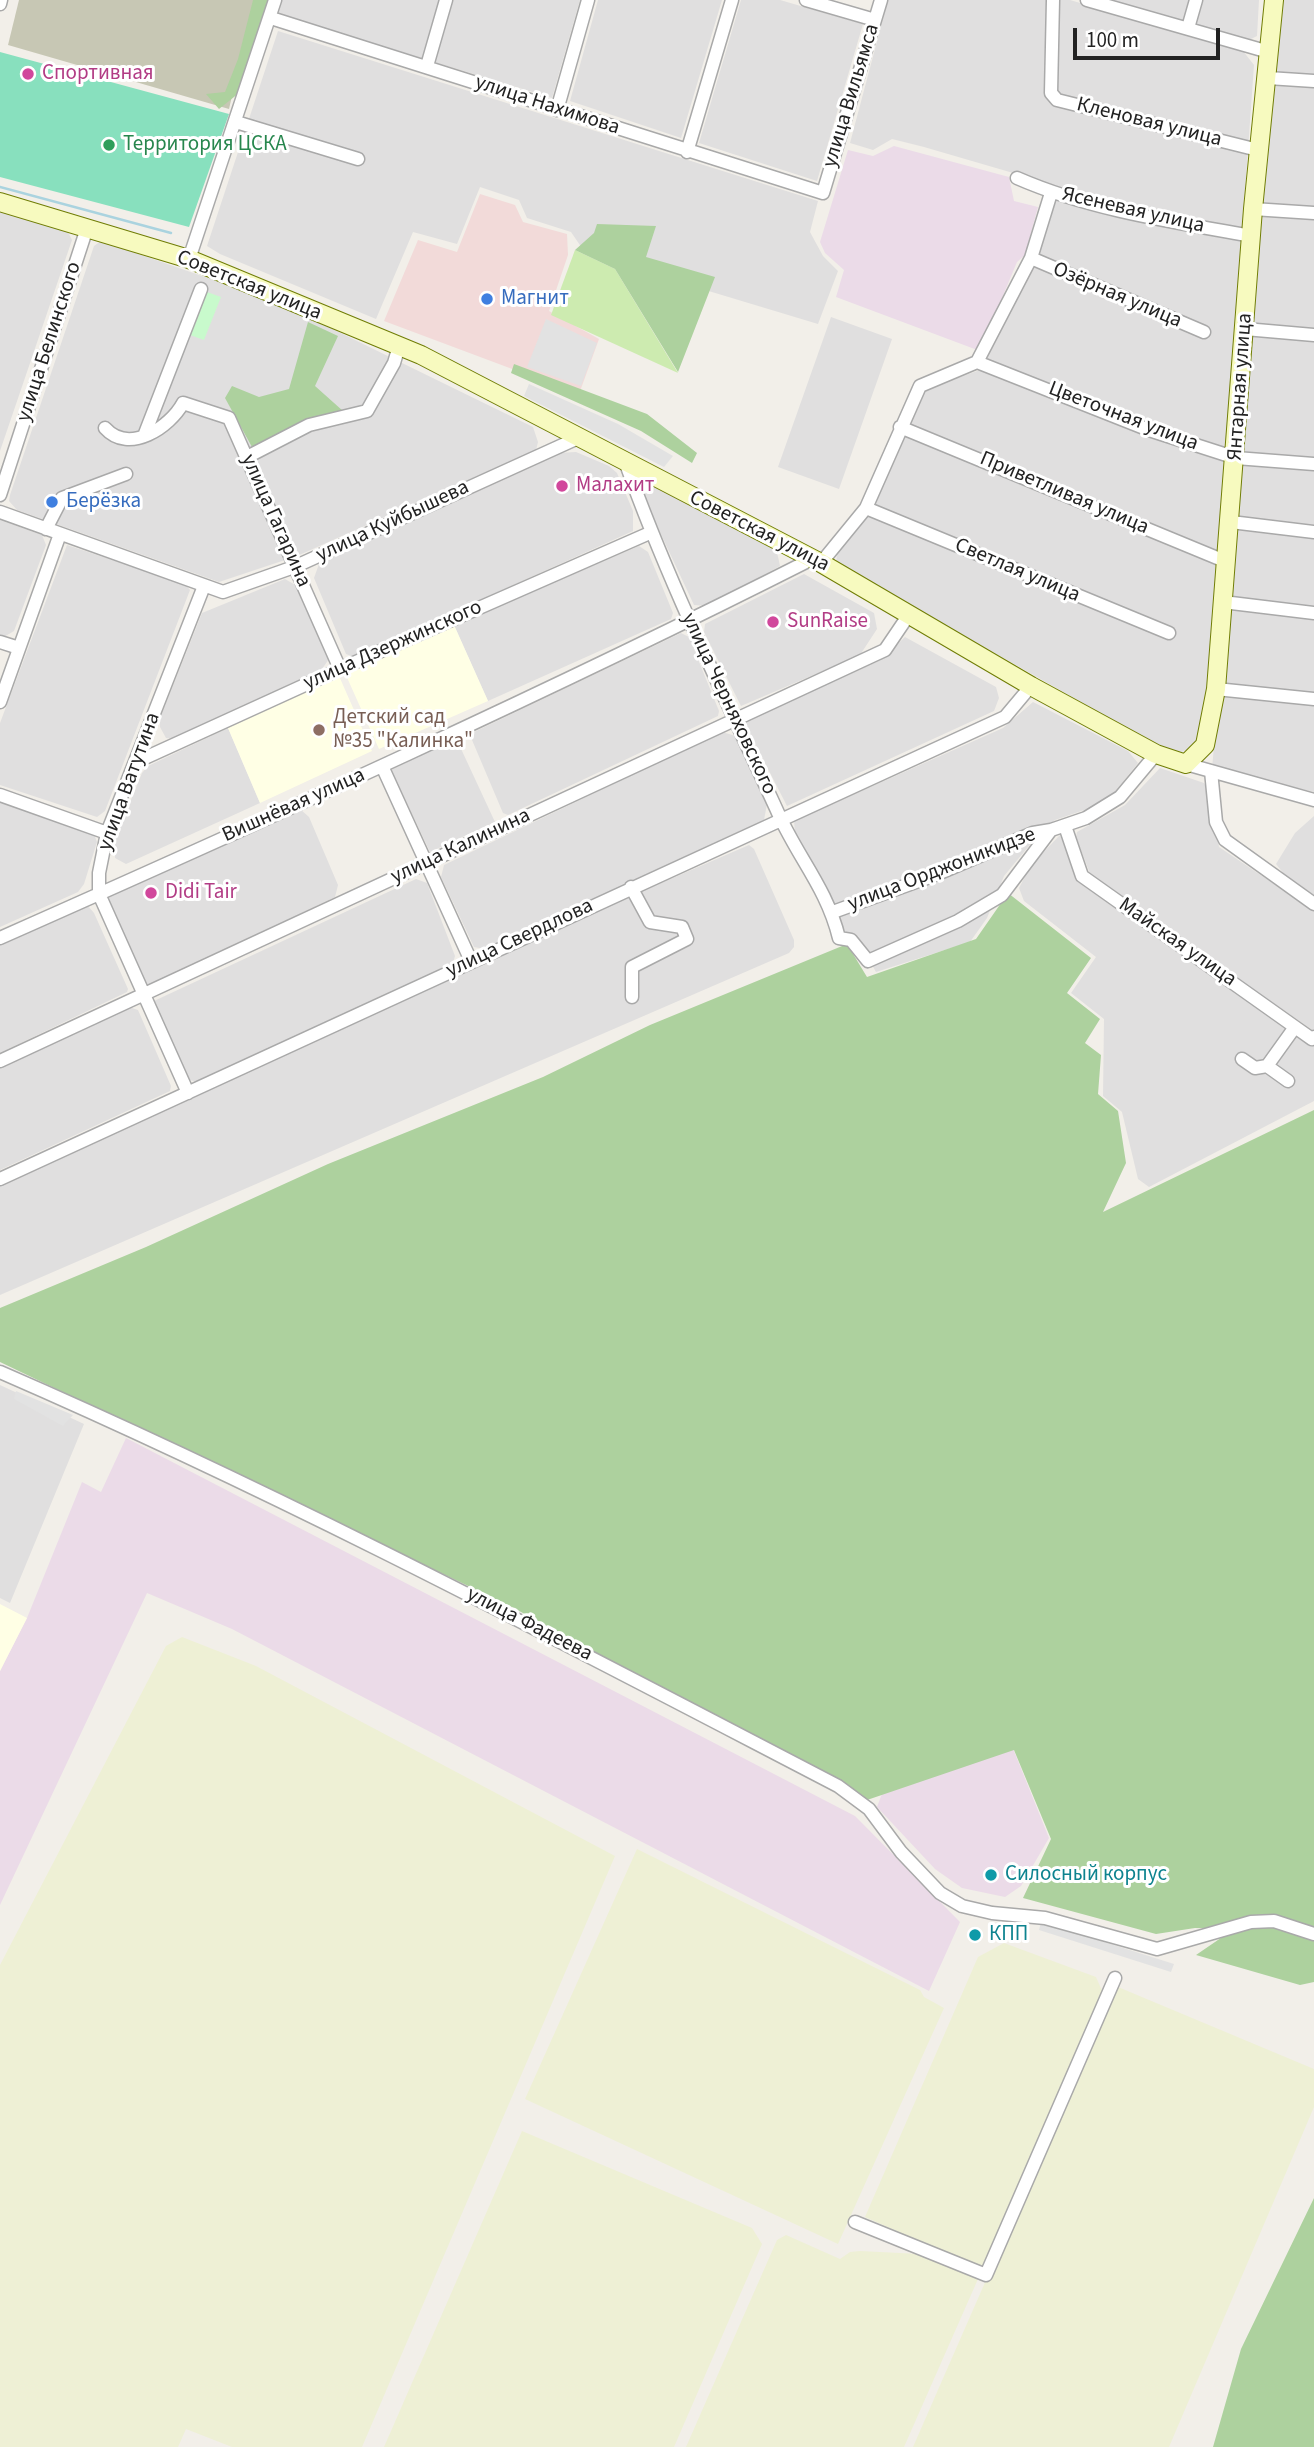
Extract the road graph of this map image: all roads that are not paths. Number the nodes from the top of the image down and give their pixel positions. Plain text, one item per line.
1 (275, 0) edge
2 (446, 0) edge
3 (588, 0) edge
4 (732, 0) edge
5 (806, 0) edge
6 (881, 0) edge
7 (1053, 0) edge
8 (1196, 0) edge
9 (1274, 0) edge
10 (1092, 1) edge
11 (271, 18) junction
12 (875, 20) junction
13 (1188, 29) junction
14 (1269, 51) junction
15 (427, 66) junction
16 (1268, 78) junction
17 (1314, 81) edge
18 (557, 110) junction
19 (236, 122) junction
20 (1258, 150) junction
21 (687, 152) junction
22 (358, 159) dead end
23 (1017, 178) dead end
24 (823, 193) joint
25 (1051, 193) junction
26 (0, 201) edge
27 (1253, 209) junction
28 (1314, 213) edge
29 (87, 228) junction
30 (1252, 236) junction
31 (1031, 258) junction
32 (189, 259) junction
33 (201, 289) dead end
34 (1245, 329) junction
35 (1204, 332) dead end
36 (1314, 335) edge
37 (399, 346) junction
38 (977, 362) junction
39 (900, 427) junction
40 (105, 428) dead end
41 (144, 436) junction
42 (578, 438) junction
43 (247, 457) junction
44 (1236, 458) junction
45 (626, 464) junction
46 (1314, 464) edge
47 (126, 474) dead end
48 (0, 495) edge
49 (866, 508) junction
50 (0, 512) edge
51 (1231, 522) junction
52 (46, 529) junction
53 (652, 532) junction
54 (1314, 532) edge
55 (60, 534) junction
56 (816, 561) junction
57 (1227, 562) junction
58 (294, 567) junction
59 (204, 586) junction
60 (1223, 602) junction
61 (1314, 613) edge
62 (908, 616) junction
63 (689, 621) junction
64 (1169, 634) dead end
65 (0, 642) edge
66 (19, 648) junction
67 (340, 668) junction
68 (1031, 686) junction
69 (1216, 689) junction
70 (1314, 699) edge
71 (0, 702) edge
72 (736, 717) junction
73 (1156, 754) junction
74 (136, 762) junction
75 (1186, 764) junction
76 (382, 766) junction
77 (1211, 771) junction
78 (0, 795) edge
79 (1314, 800) edge
80 (780, 818) junction
81 (1065, 826) junction
82 (1051, 830) junction
83 (107, 833) junction
84 (427, 863) junction
85 (631, 887) junction
86 (99, 894) junction
87 (1314, 904) edge
88 (833, 912) junction
89 (0, 938) edge
90 (839, 938) joint
91 (471, 961) junction
92 (143, 996) junction
93 (632, 998) dead end
94 (1295, 1027) junction
95 (1314, 1037) edge
96 (1242, 1059) dead end
97 (0, 1061) edge
98 (1267, 1066) junction
99 (1288, 1081) dead end
100 (188, 1093) junction
101 (0, 1179) edge
102 (0, 1372) edge
103 (1314, 1934) edge
104 (1115, 1978) dead end
105 (855, 2222) dead end

1 - 11 street
2 - 15 street
3 - 18 street
4 - 21 street
5 - 12 street
6 - 12 street, улица Вильямса
7 - 20 street, Кленовая улица
8 - 13 street
9 - 14 street, Янтарная улица
10 - 13 street
11 - 15 street, улица Нахимова
11 - 19 street
12 - 24 street, улица Вильямса
13 - 14 street
14 - 16 street, Янтарная улица
15 - 18 street, улица Нахимова
16 - 17 street
16 - 20 street, Янтарная улица
18 - 21 street, улица Нахимова
19 - 22 street
19 - 32 street
20 - 27 street, Янтарная улица
21 - 24 street, улица Нахимова
23 - 25 street, Ясеневая улица
25 - 30 street, Ясеневая улица
25 - 31 street
26 - 29 street, Советская улица
27 - 28 street
27 - 30 street, Янтарная улица
29 - 32 street, Советская улица
29 - 48 street, улица Белинского
30 - 34 street, Янтарная улица
31 - 35 street, Озёрная улица
31 - 38 street
32 - 37 street, Советская улица
33 - 41 street
34 - 36 street
34 - 44 street, Янтарная улица
37 - 42 street, Советская улица
37 - 43 street
38 - 39 street
38 - 44 street, Цветочная улица
39 - 49 street
39 - 57 street, Приветливая улица
40 - 41 street
41 - 43 street, улица Гагарина
42 - 45 street, Советская улица
42 - 58 street, улица Куйбышева
43 - 58 street, улица Гагарина
44 - 46 street, Цветочная улица
44 - 51 street, Янтарная улица
45 - 53 street, улица Черняховского
45 - 56 street, Советская улица
47 - 52 street
49 - 56 street
49 - 64 street, Светлая улица
50 - 52 street, улица Куйбышева
51 - 54 street
51 - 57 street, Янтарная улица
52 - 55 street, улица Куйбышева
53 - 63 street, улица Черняховского
53 - 67 street, улица Дзержинского
55 - 59 street, улица Куйбышева
55 - 66 street
56 - 62 street, Советская улица
56 - 63 street, Вишнёвая улица
57 - 60 street, Янтарная улица
58 - 59 street, улица Куйбышева
58 - 67 street, улица Гагарина
59 - 74 street, улица Ватутина
60 - 61 street
60 - 69 street, Янтарная улица
62 - 68 street, Советская улица
62 - 72 street, улица Калинина
63 - 72 street, улица Черняховского
63 - 76 street, Вишнёвая улица
65 - 66 street
66 - 71 street
67 - 74 street, улица Дзержинского
68 - 73 street, Советская улица
68 - 80 street, улица Свердлова
69 - 70 street
69 - 75 street, Янтарная улица
72 - 80 street, улица Черняховского
72 - 84 street, улица Калинина
73 - 75 street, Советская улица
73 - 81 street, улица Орджоникидзе
74 - 83 street, улица Ватутина
75 - 77 street, Советская улица
76 - 84 street
76 - 86 street, Вишнёвая улица
77 - 79 street, Советская улица
77 - 87 street
78 - 83 street
80 - 85 street, улица Свердлова
80 - 88 street, улица Черняховского
81 - 82 street, улица Орджоникидзе
81 - 94 street, Майская улица
82 - 88 street, улица Орджоникидзе
82 - 90 street, улица Орджоникидзе
83 - 86 street, улица Ватутина
84 - 91 street
84 - 92 street, улица Калинина
85 - 91 street, улица Свердлова
85 - 93 street
86 - 89 street, Вишнёвая улица
86 - 92 street, улица Ватутина
88 - 90 street, улица Черняховского
91 - 100 street, улица Свердлова
92 - 97 street, улица Калинина
92 - 100 street, улица Ватутина
94 - 95 street, Майская улица
94 - 98 street
96 - 98 street
98 - 99 street
100 - 101 street, улица Свердлова
102 - 103 street, улица Фадеева
104 - 105 street

